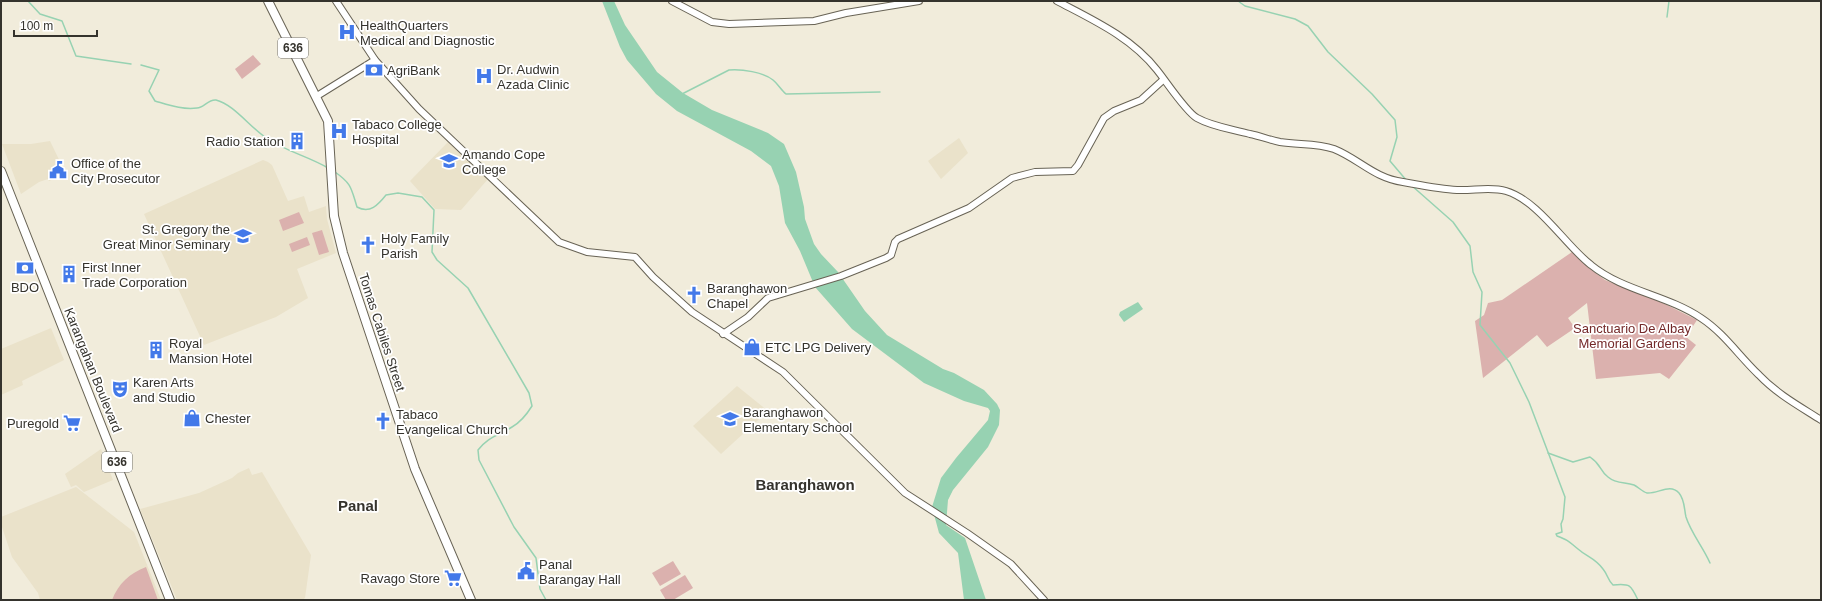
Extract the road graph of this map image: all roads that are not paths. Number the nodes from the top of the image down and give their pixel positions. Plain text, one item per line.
1 (268, 1) edge
2 (336, 1) edge
3 (672, 1) edge
4 (919, 1) edge
5 (1057, 1) edge
6 (375, 60) junction
7 (1163, 80) junction
8 (317, 96) junction
9 (1, 171) edge
10 (723, 334) junction
11 (1821, 420) edge
12 (170, 600) edge
13 (471, 600) edge
14 (1044, 600) edge

1 - 8 main road, Tomas Cabiles Street / 636
2 - 6 street
3 - 4 street
5 - 7 street
6 - 8 street
6 - 10 street
7 - 10 street
7 - 11 street
8 - 13 main road, Tomas Cabiles Street / 636
9 - 12 main road, Karangahan Boulevard / 636
10 - 14 street

